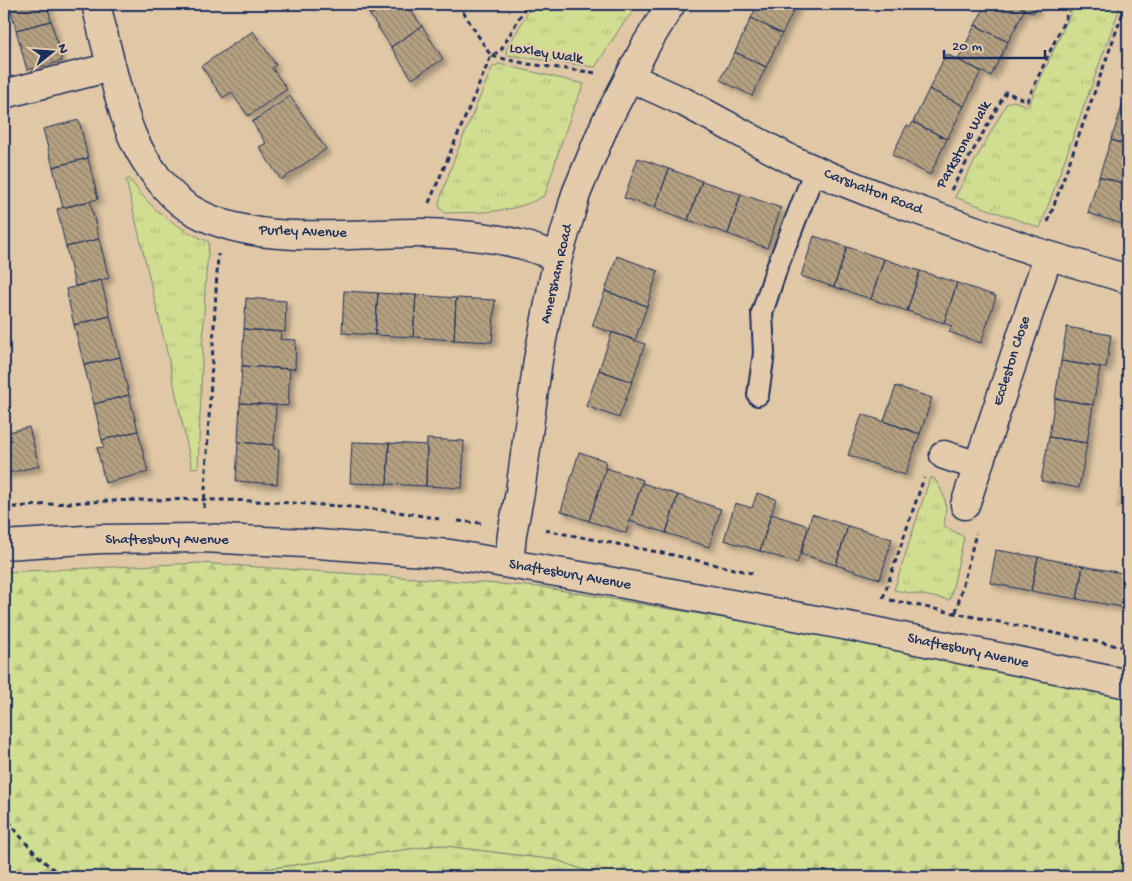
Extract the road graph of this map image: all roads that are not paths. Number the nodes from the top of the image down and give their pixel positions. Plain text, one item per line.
1 (96, 4) edge
2 (671, 4) edge
3 (111, 67) junction
4 (629, 77) junction
5 (4, 94) edge
6 (815, 170) junction
7 (1042, 254) junction
8 (558, 257) junction
9 (1128, 279) edge
10 (758, 395) dead end
11 (944, 455) road end
12 (978, 466) junction
13 (965, 505) road end
14 (4, 544) edge
15 (509, 564) junction
16 (1128, 684) edge

1 - 3 street, Purley Avenue
2 - 4 street, Amersham Road
3 - 5 street
3 - 8 street, Purley Avenue
4 - 6 street, Carshalton Road
4 - 8 street, Amersham Road
6 - 7 street, Carshalton Road
6 - 10 lane
7 - 9 street, Carshalton Road
7 - 12 street, Eccleston Close
8 - 15 street, Amersham Road
11 - 12 street
12 - 13 street, Eccleston Close
14 - 15 street, Shaftesbury Avenue
15 - 16 street, Shaftesbury Avenue

